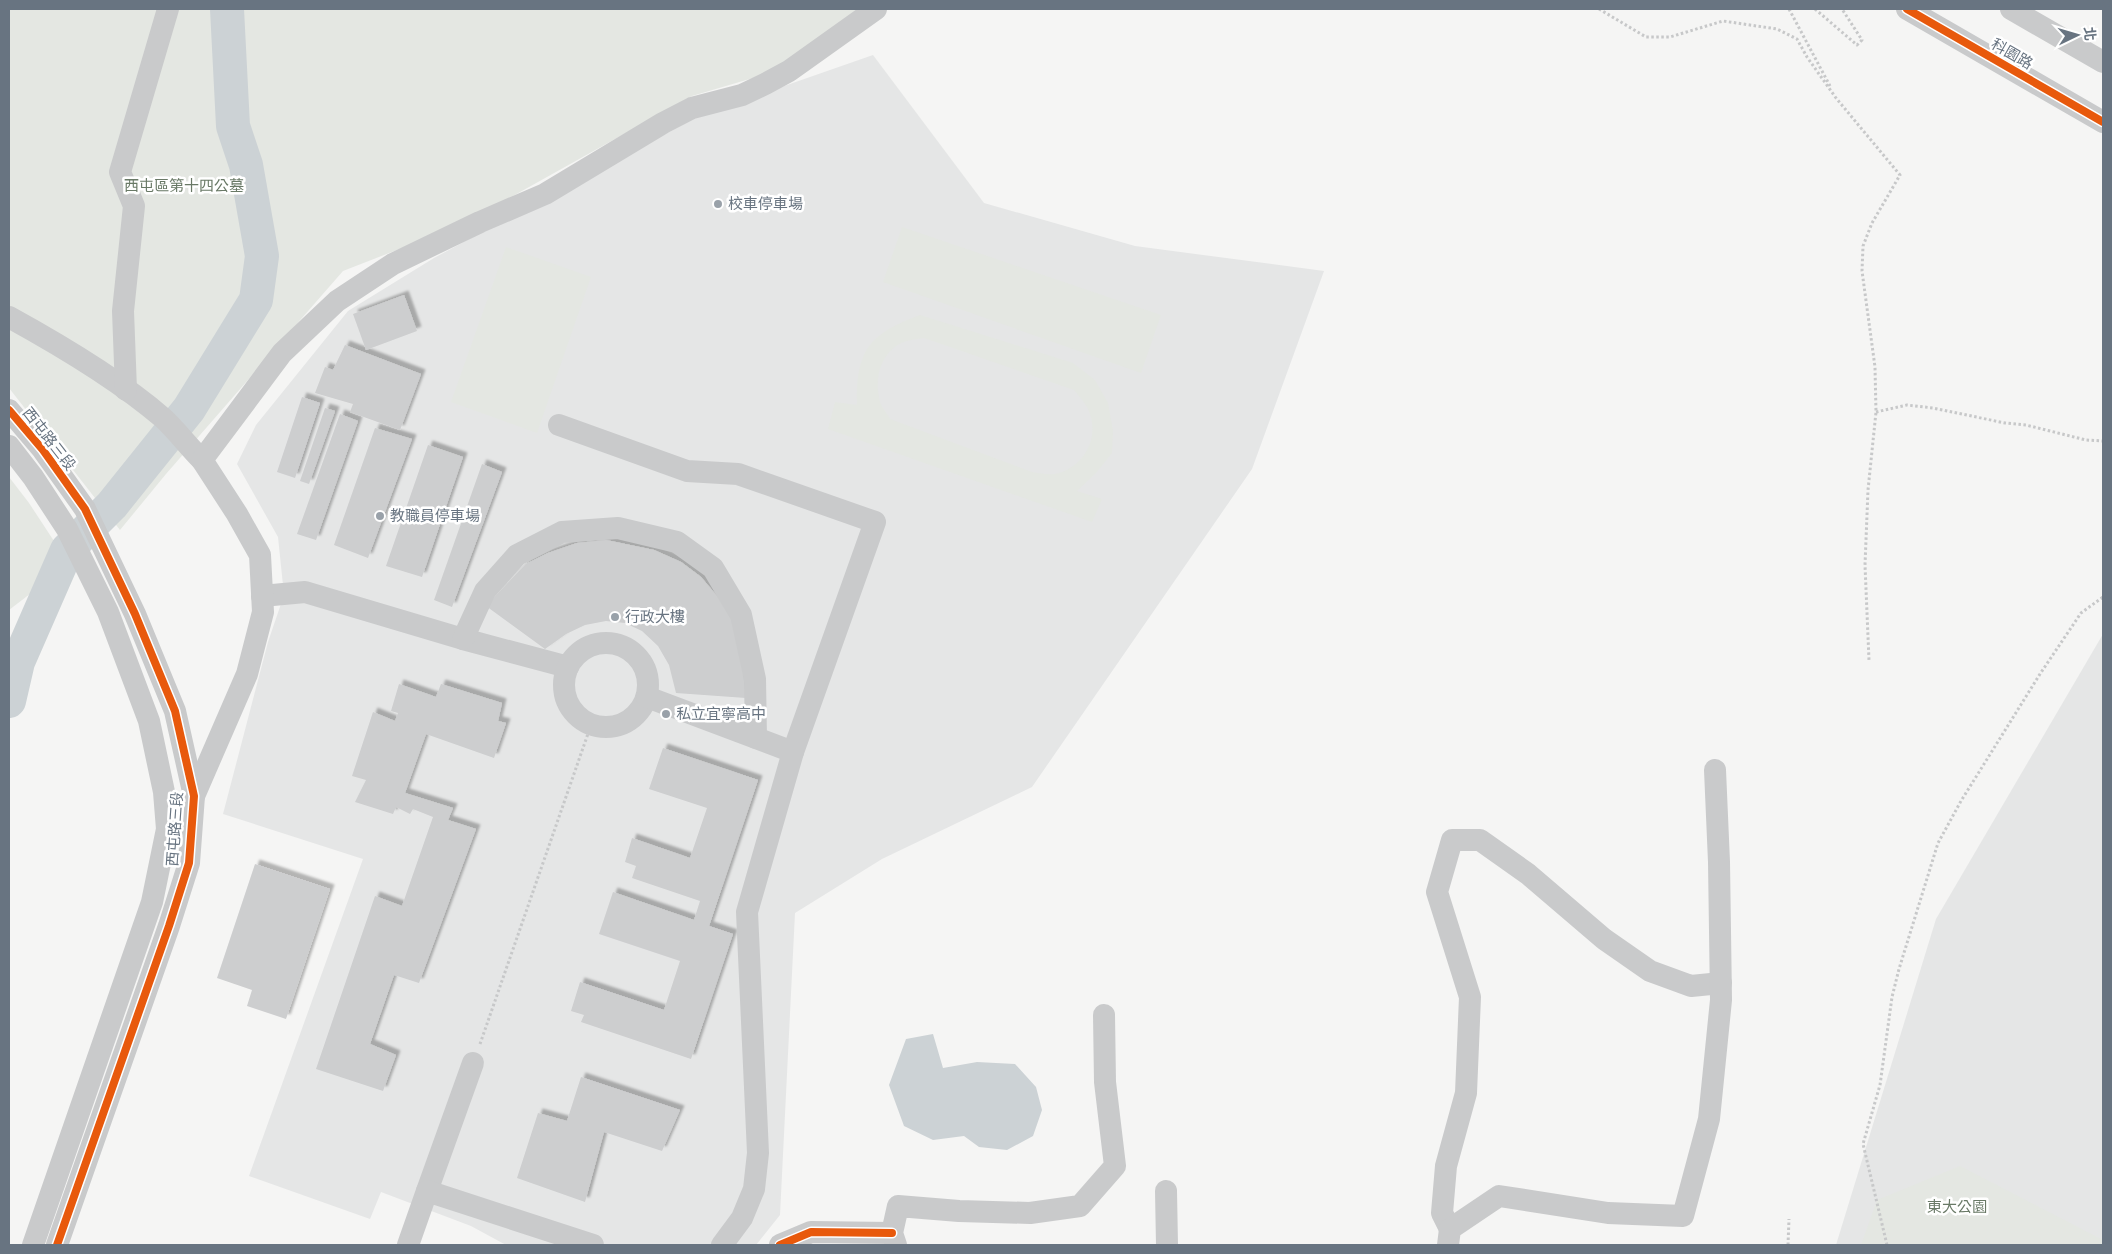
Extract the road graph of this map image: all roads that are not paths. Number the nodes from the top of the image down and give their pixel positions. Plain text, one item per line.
1 (168, 9) edge
2 (876, 9) edge
3 (1907, 9) edge
4 (2011, 9) edge
5 (2103, 62) edge
6 (2103, 122) edge
7 (9, 318) edge
8 (126, 390) junction
9 (9, 410) edge
10 (559, 425) dead end
11 (9, 446) edge
12 (202, 460) junction
13 (262, 596) junction
14 (463, 639) junction
15 (568, 667) junction
16 (647, 697) junction
17 (756, 738) junction
18 (793, 752) junction
19 (1715, 770) dead end
20 (194, 796) junction
21 (1721, 983) junction
22 (1104, 1015) dead end
23 (473, 1063) road end
24 (427, 1191) junction
25 (1166, 1191) dead end
26 (1449, 1237) edge
27 (894, 1239) edge
28 (33, 1245) edge
29 (57, 1245) edge
30 (408, 1245) edge
31 (593, 1245) edge
32 (722, 1245) edge
33 (780, 1245) edge
34 (1167, 1245) edge

1 - 8 street
2 - 12 street
3 - 6 street, 科園路
4 - 5 street
7 - 8 street
8 - 12 street
9 - 20 street, 西屯路三段
10 - 18 street
11 - 28 street, 西屯路三段
12 - 13 street
13 - 14 street
13 - 20 street
14 - 15 street
14 - 17 street
15 - 16 street
15 - 16 street
16 - 17 street
17 - 18 street
18 - 32 street
19 - 21 street
20 - 29 street, 西屯路三段
21 - 26 street
21 - 26 street
22 - 27 street
23 - 24 street
24 - 30 street
24 - 31 street
25 - 34 street
27 - 33 street

